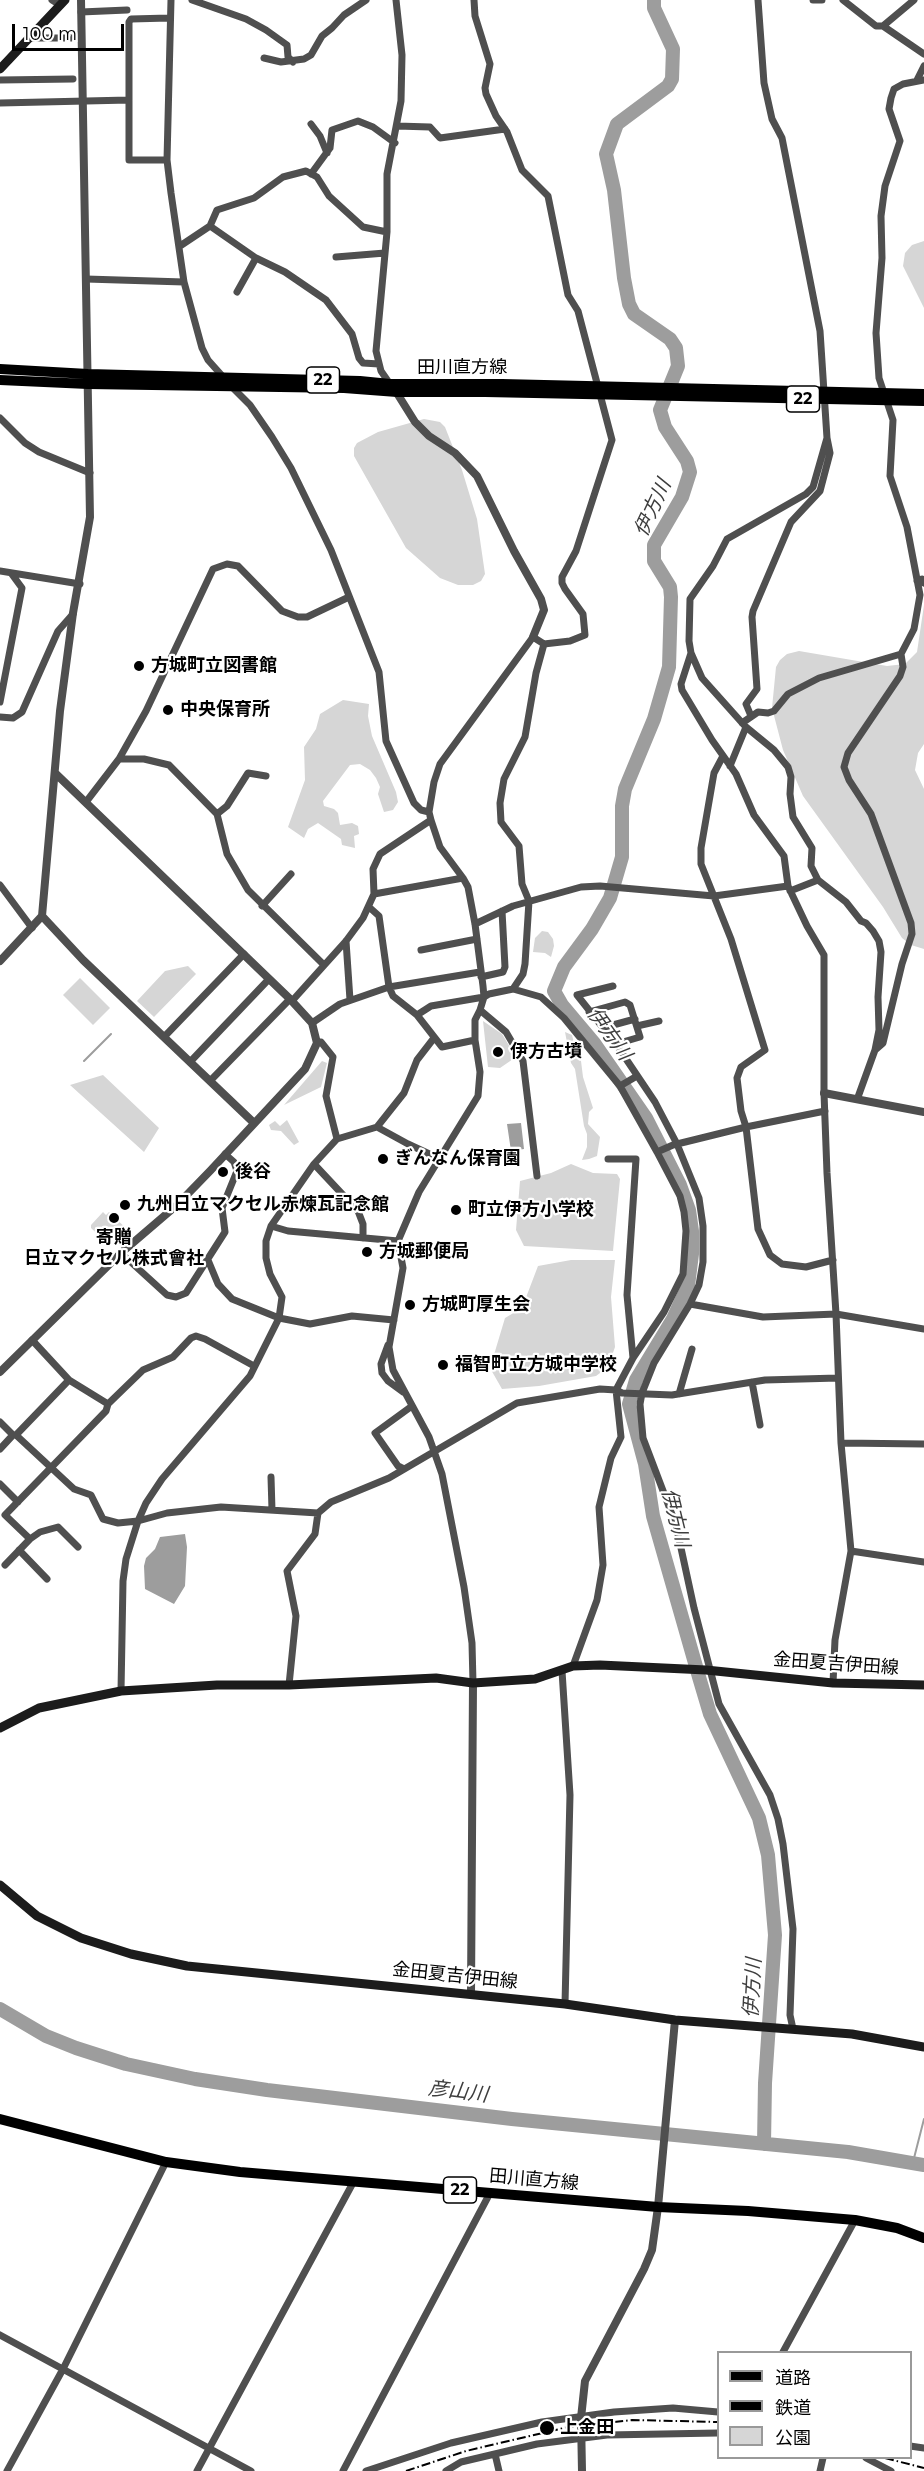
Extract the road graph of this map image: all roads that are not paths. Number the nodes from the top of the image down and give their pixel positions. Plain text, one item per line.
1 (81, 0) edge
2 (171, 0) edge
3 (192, 0) edge
4 (366, 0) edge
5 (396, 0) edge
6 (474, 0) edge
7 (758, 0) edge
8 (813, 0) edge
9 (822, 0) edge
10 (843, 0) edge
11 (914, 0) edge
12 (59, 2) edge
13 (127, 10) dead end
14 (81, 12) junction
15 (169, 18) junction
16 (883, 26) junction
17 (29, 38) junction
18 (73, 38) dead end
19 (924, 54) edge
20 (264, 58) dead end
21 (293, 62) junction
22 (924, 66) edge
23 (0, 69) edge
24 (73, 78) dead end
25 (0, 80) edge
26 (920, 80) edge
27 (129, 100) junction
28 (82, 101) junction
29 (0, 103) edge
30 (311, 124) dead end
31 (397, 126) junction
32 (505, 129) junction
33 (394, 143) junction
34 (327, 153) junction
35 (167, 160) junction
36 (311, 174) junction
37 (210, 226) junction
38 (387, 232) junction
39 (180, 246) junction
40 (385, 253) junction
41 (336, 257) dead end
42 (256, 258) junction
43 (86, 279) junction
44 (184, 282) junction
45 (237, 292) dead end
46 (379, 364) junction
47 (0, 369) edge
48 (88, 379) junction
49 (0, 380) edge
50 (394, 388) junction
51 (599, 390) junction
52 (924, 394) edge
53 (884, 396) junction
54 (924, 401) edge
55 (0, 418) edge
56 (827, 438) junction
57 (90, 473) junction
58 (0, 571) edge
59 (11, 573) junction
60 (920, 582) edge
61 (80, 584) junction
62 (349, 597) junction
63 (73, 614) junction
64 (533, 637) junction
65 (544, 644) junction
66 (691, 653) junction
67 (901, 654) junction
68 (0, 702) edge
69 (751, 716) junction
70 (0, 717) edge
71 (744, 725) junction
72 (723, 756) junction
73 (119, 759) junction
74 (730, 766) junction
75 (55, 773) junction
76 (266, 776) dead end
77 (86, 802) junction
78 (429, 812) junction
79 (217, 814) junction
80 (431, 820) junction
81 (291, 874) dead end
82 (463, 878) junction
83 (818, 880) junction
84 (0, 885) edge
85 (789, 889) junction
86 (374, 894) junction
87 (714, 896) junction
88 (529, 901) junction
89 (262, 906) junction
90 (369, 907) junction
91 (502, 911) junction
92 (42, 916) junction
93 (475, 924) junction
94 (32, 928) junction
95 (477, 939) junction
96 (346, 941) junction
97 (421, 950) dead end
98 (244, 954) junction
99 (0, 961) edge
100 (324, 965) junction
101 (481, 974) junction
102 (268, 979) junction
103 (613, 986) dead end
104 (389, 987) junction
105 (513, 989) junction
106 (484, 997) junction
107 (291, 1000) junction
108 (350, 1000) junction
109 (480, 1010) junction
110 (589, 1012) junction
111 (417, 1015) junction
112 (659, 1021) dead end
113 (636, 1022) junction
114 (312, 1023) junction
115 (602, 1028) junction
116 (164, 1037) junction
117 (434, 1038) junction
118 (476, 1040) junction
119 (317, 1043) junction
120 (616, 1044) junction
121 (875, 1050) junction
122 (190, 1062) junction
123 (634, 1077) junction
124 (210, 1081) junction
125 (621, 1085) junction
126 (824, 1092) junction
127 (858, 1097) junction
128 (825, 1111) junction
129 (924, 1112) edge
130 (254, 1123) junction
131 (377, 1126) junction
132 (746, 1127) junction
133 (337, 1139) junction
134 (675, 1145) junction
135 (659, 1152) junction
136 (225, 1154) junction
137 (438, 1158) junction
138 (608, 1158) dead end
139 (314, 1164) junction
140 (537, 1176) dead end
141 (272, 1226) junction
142 (363, 1238) junction
143 (398, 1240) junction
144 (121, 1253) junction
145 (208, 1260) junction
146 (833, 1260) junction
147 (690, 1304) junction
148 (836, 1314) junction
149 (279, 1318) junction
150 (393, 1320) junction
151 (924, 1329) edge
152 (390, 1339) junction
153 (32, 1340) junction
154 (692, 1349) dead end
155 (633, 1358) junction
156 (254, 1366) junction
157 (0, 1372) edge
158 (838, 1377) junction
159 (69, 1380) junction
160 (752, 1382) junction
161 (619, 1392) junction
162 (405, 1393) junction
163 (640, 1393) junction
164 (679, 1394) junction
165 (108, 1404) junction
166 (412, 1406) junction
167 (0, 1422) edge
168 (760, 1425) dead end
169 (15, 1435) junction
170 (841, 1443) junction
171 (924, 1444) edge
172 (0, 1449) edge
173 (435, 1451) junction
174 (51, 1467) junction
175 (404, 1469) junction
176 (271, 1477) dead end
177 (0, 1484) edge
178 (18, 1502) junction
179 (272, 1510) junction
180 (318, 1513) junction
181 (138, 1521) junction
182 (30, 1539) junction
183 (78, 1547) dead end
184 (19, 1550) junction
185 (851, 1551) junction
186 (924, 1562) edge
187 (5, 1565) dead end
188 (47, 1579) dead end
189 (573, 1666) junction
190 (562, 1671) junction
191 (707, 1671) junction
192 (473, 1683) junction
193 (833, 1683) junction
194 (289, 1684) junction
195 (924, 1685) edge
196 (122, 1691) junction
197 (0, 1728) edge
198 (0, 1885) edge
199 (471, 1993) junction
200 (565, 2004) junction
201 (675, 2020) junction
202 (790, 2029) junction
203 (923, 2046) edge
204 (1, 2123) edge
205 (166, 2162) junction
206 (354, 2181) junction
207 (490, 2193) junction
208 (658, 2207) junction
209 (855, 2220) junction
210 (924, 2238) edge
211 (0, 2335) edge
212 (784, 2351) edge
213 (63, 2369) junction
214 (717, 2412) edge
215 (581, 2418) junction
216 (717, 2433) edge
217 (580, 2438) junction
218 (210, 2448) junction
219 (495, 2454) junction
220 (870, 2459) edge
221 (7, 2471) edge
222 (197, 2471) edge
223 (251, 2471) edge
224 (343, 2471) edge
225 (366, 2471) edge
226 (446, 2471) edge
227 (499, 2471) edge
228 (582, 2471) edge
229 (891, 2471) edge

1 - 14 street
2 - 15 street
3 - 21 street
4 - 21 street
5 - 31 street
6 - 32 street
7 - 56 street
8 - 9 street
10 - 16 street
11 - 16 street
12 - 17 main road
13 - 14 street
14 - 28 street
15 - 27 street
15 - 35 street
16 - 19 street
17 - 18 street
17 - 23 main road
20 - 21 street
22 - 26 street
24 - 25 street
26 - 53 street
27 - 28 street
27 - 35 street
28 - 29 street
28 - 43 street
30 - 34 street
31 - 32 street
31 - 33 street
32 - 51 street
33 - 34 street
33 - 38 street
34 - 36 street
35 - 39 street
36 - 37 street
36 - 38 street
37 - 39 street
37 - 42 street
38 - 40 street
39 - 44 street
40 - 41 street
40 - 46 street
42 - 45 street
42 - 46 street
43 - 44 street
43 - 48 street
44 - 62 street
46 - 50 street
47 - 48 main road, 田川直方線 / 22
48 - 49 main road, 田川直方線 / 22
48 - 50 main road, 田川直方線 / 22
48 - 57 street
50 - 51 main road, 田川直方線 / 22
50 - 64 street
51 - 53 main road, 田川直方線 / 22
51 - 65 street
52 - 53 main road, 田川直方線 / 22
53 - 54 main road, 田川直方線 / 22
53 - 60 street
55 - 57 street
56 - 66 street
56 - 69 street
57 - 61 street
58 - 59 street
59 - 61 street
59 - 68 street
60 - 67 street
61 - 63 street
62 - 73 street
62 - 78 street
63 - 70 street
63 - 75 street
64 - 65 street
64 - 78 street
65 - 88 street
66 - 71 street
66 - 72 street
67 - 69 street
67 - 121 street
69 - 71 street
71 - 74 street
71 - 83 street
72 - 74 street
72 - 87 street
73 - 77 street
73 - 79 street
74 - 85 street
75 - 77 street
75 - 92 street
76 - 79 street
77 - 98 street
78 - 80 street
79 - 89 street
80 - 82 street
80 - 86 street
81 - 89 street
82 - 86 street
82 - 93 street
83 - 85 street
83 - 121 street
84 - 94 street
85 - 87 street
85 - 126 street
86 - 90 street
87 - 88 street
87 - 132 street
88 - 91 street
88 - 105 street
89 - 100 street
90 - 96 street
90 - 104 street
91 - 93 street
91 - 101 street
92 - 94 street
92 - 116 street
93 - 95 street
94 - 99 street
95 - 97 street
95 - 101 street
96 - 100 street
96 - 108 street
98 - 102 street
98 - 116 street
100 - 107 street
101 - 104 street
101 - 106 street
102 - 107 street
102 - 122 street
103 - 110 street
104 - 108 street
104 - 111 street
105 - 106 street
105 - 125 street
106 - 109 street
106 - 111 street
107 - 114 street
107 - 124 street
108 - 114 street
109 - 118 street
109 - 140 street
110 - 113 street
110 - 115 street
111 - 117 street
112 - 113 street
113 - 115 street
113 - 120 street
114 - 119 street
115 - 120 street
116 - 122 street
117 - 118 street
117 - 131 street
118 - 137 street
119 - 130 street
119 - 133 street
120 - 123 street
121 - 127 street
122 - 124 street
123 - 125 street
123 - 134 street
124 - 130 street
125 - 135 street
126 - 127 street
126 - 128 street
127 - 129 street
128 - 132 street
128 - 146 street
130 - 136 street
131 - 133 street
131 - 137 street
132 - 134 street
132 - 146 street
133 - 139 street
134 - 135 street
134 - 147 street
135 - 155 street
136 - 144 street
136 - 145 street
137 - 143 street
138 - 155 street
139 - 141 street
139 - 142 street
141 - 142 street
141 - 149 street
142 - 143 street
143 - 150 street
144 - 145 street
144 - 153 street
145 - 149 street
146 - 148 street
147 - 148 street
147 - 163 street
148 - 151 street
148 - 158 street
149 - 150 street
149 - 156 street
150 - 152 street
152 - 162 street
152 - 162 street
153 - 157 street
153 - 159 street
154 - 164 street
155 - 161 street
156 - 165 street
156 - 181 street
158 - 160 street
158 - 170 street
159 - 165 street
159 - 169 street
160 - 164 street
160 - 168 street
161 - 163 street
161 - 173 street
161 - 189 street
162 - 166 street
163 - 164 street
163 - 191 street
165 - 174 street
166 - 173 street
166 - 175 street
167 - 169 street
169 - 172 street
169 - 174 street
170 - 171 street
170 - 185 street
173 - 175 street
173 - 192 street
174 - 178 street
174 - 181 street
175 - 180 street
176 - 179 street
177 - 178 street
178 - 182 street
179 - 180 street
179 - 181 street
180 - 194 street
181 - 196 street
182 - 183 street
182 - 184 street
184 - 187 street
184 - 188 street
185 - 186 street
185 - 193 street
189 - 190 main road, 金田夏吉伊田線
189 - 191 main road, 金田夏吉伊田線
190 - 192 main road, 金田夏吉伊田線
190 - 200 street
191 - 193 main road, 金田夏吉伊田線
191 - 202 street
192 - 194 main road, 金田夏吉伊田線
192 - 199 street
193 - 195 main road, 金田夏吉伊田線
194 - 196 main road, 金田夏吉伊田線
196 - 197 main road, 金田夏吉伊田線
198 - 199 main road, 金田夏吉伊田線
199 - 200 main road, 金田夏吉伊田線
200 - 201 main road, 金田夏吉伊田線
201 - 202 main road, 金田夏吉伊田線
201 - 208 street
202 - 203 main road, 金田夏吉伊田線
204 - 205 main road, 田川直方線 / 22
205 - 206 main road, 田川直方線 / 22
205 - 213 street
206 - 207 main road, 田川直方線 / 22
206 - 218 street
207 - 208 main road, 田川直方線 / 22
207 - 224 street
208 - 209 main road, 田川直方線 / 22
208 - 215 street
209 - 210 main road, 田川直方線 / 22
209 - 212 street
211 - 213 street
213 - 218 street
213 - 221 street
214 - 215 street
215 - 217 street
215 - 225 street
216 - 217 street
217 - 219 street
217 - 228 street
218 - 222 street
218 - 223 street
219 - 226 street
219 - 227 street
220 - 229 street

